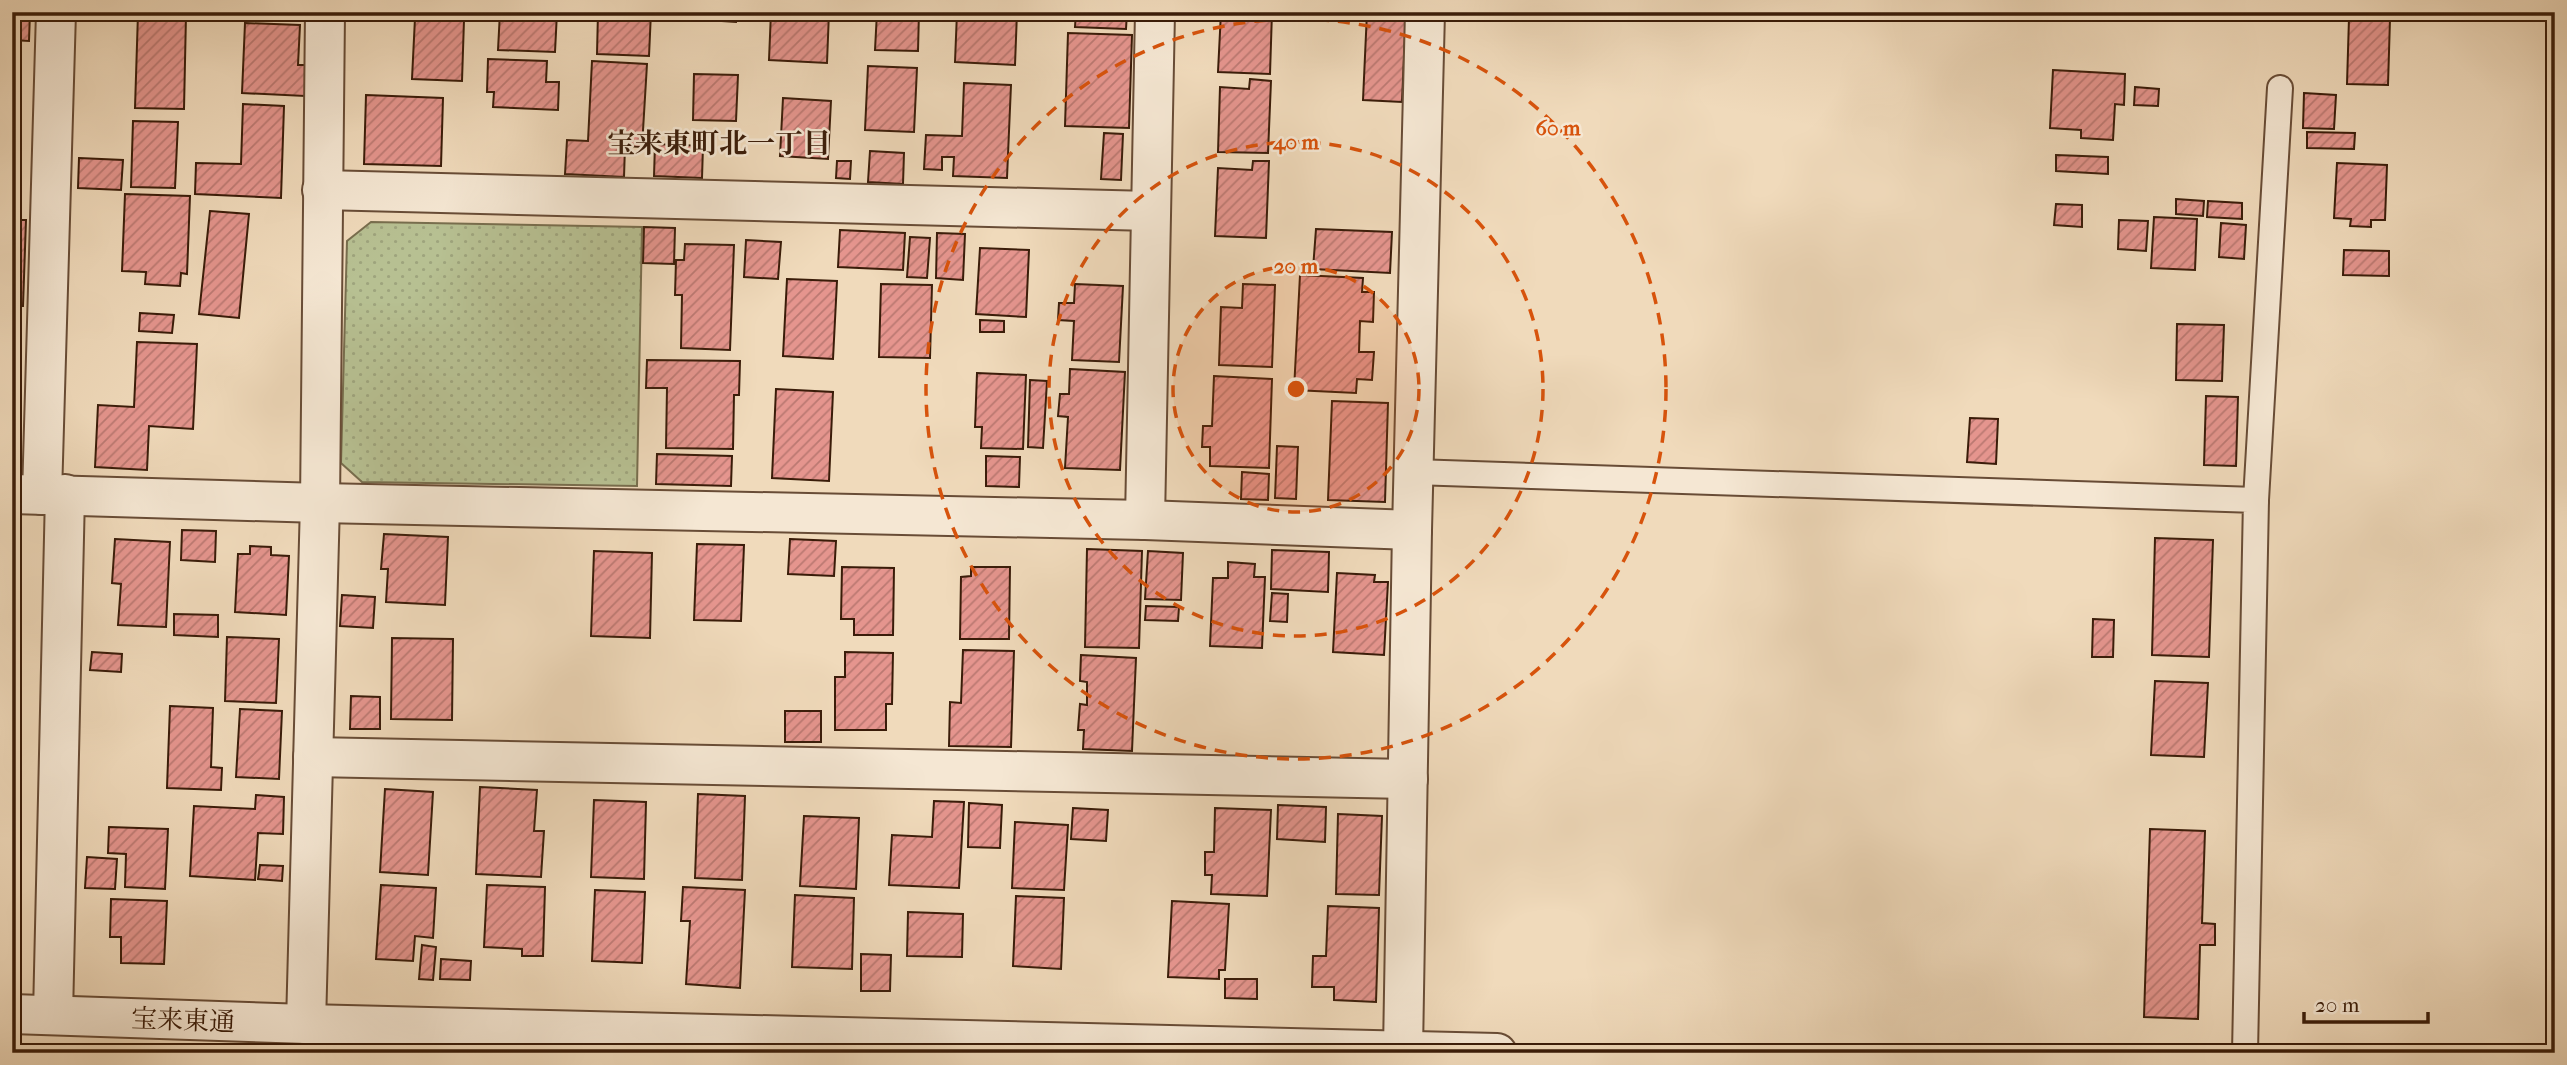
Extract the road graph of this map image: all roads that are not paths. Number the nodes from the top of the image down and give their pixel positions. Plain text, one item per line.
1 (56, 12) edge
2 (325, 12) edge
3 (1155, 12) edge
4 (1425, 12) edge
5 (2280, 88) dead end
6 (322, 190) junction
7 (1150, 211) junction
8 (1414, 472) junction
9 (40, 495) edge
10 (2256, 500) junction
11 (320, 503) junction
12 (1144, 520) junction
13 (1412, 530) junction
14 (313, 757) junction
15 (1408, 779) junction
16 (12, 1014) edge
17 (53, 1015) junction
18 (306, 1024) junction
19 (1396, 1051) edge
20 (1497, 1053) edge
21 (2245, 1053) edge

1 - 9 street
2 - 6 street
3 - 7 street
4 - 8 street
5 - 10 lane
6 - 7 street
6 - 11 street
7 - 12 street
8 - 10 lane
8 - 13 street
9 - 11 street
9 - 17 street
10 - 21 lane
11 - 12 street
11 - 14 street
12 - 13 street
13 - 15 street
14 - 15 street
14 - 18 street
15 - 19 street
16 - 17 street, 宝来東通
17 - 18 street, 宝来東通
18 - 19 street, 宝来東通
19 - 20 street, 宝来東通

